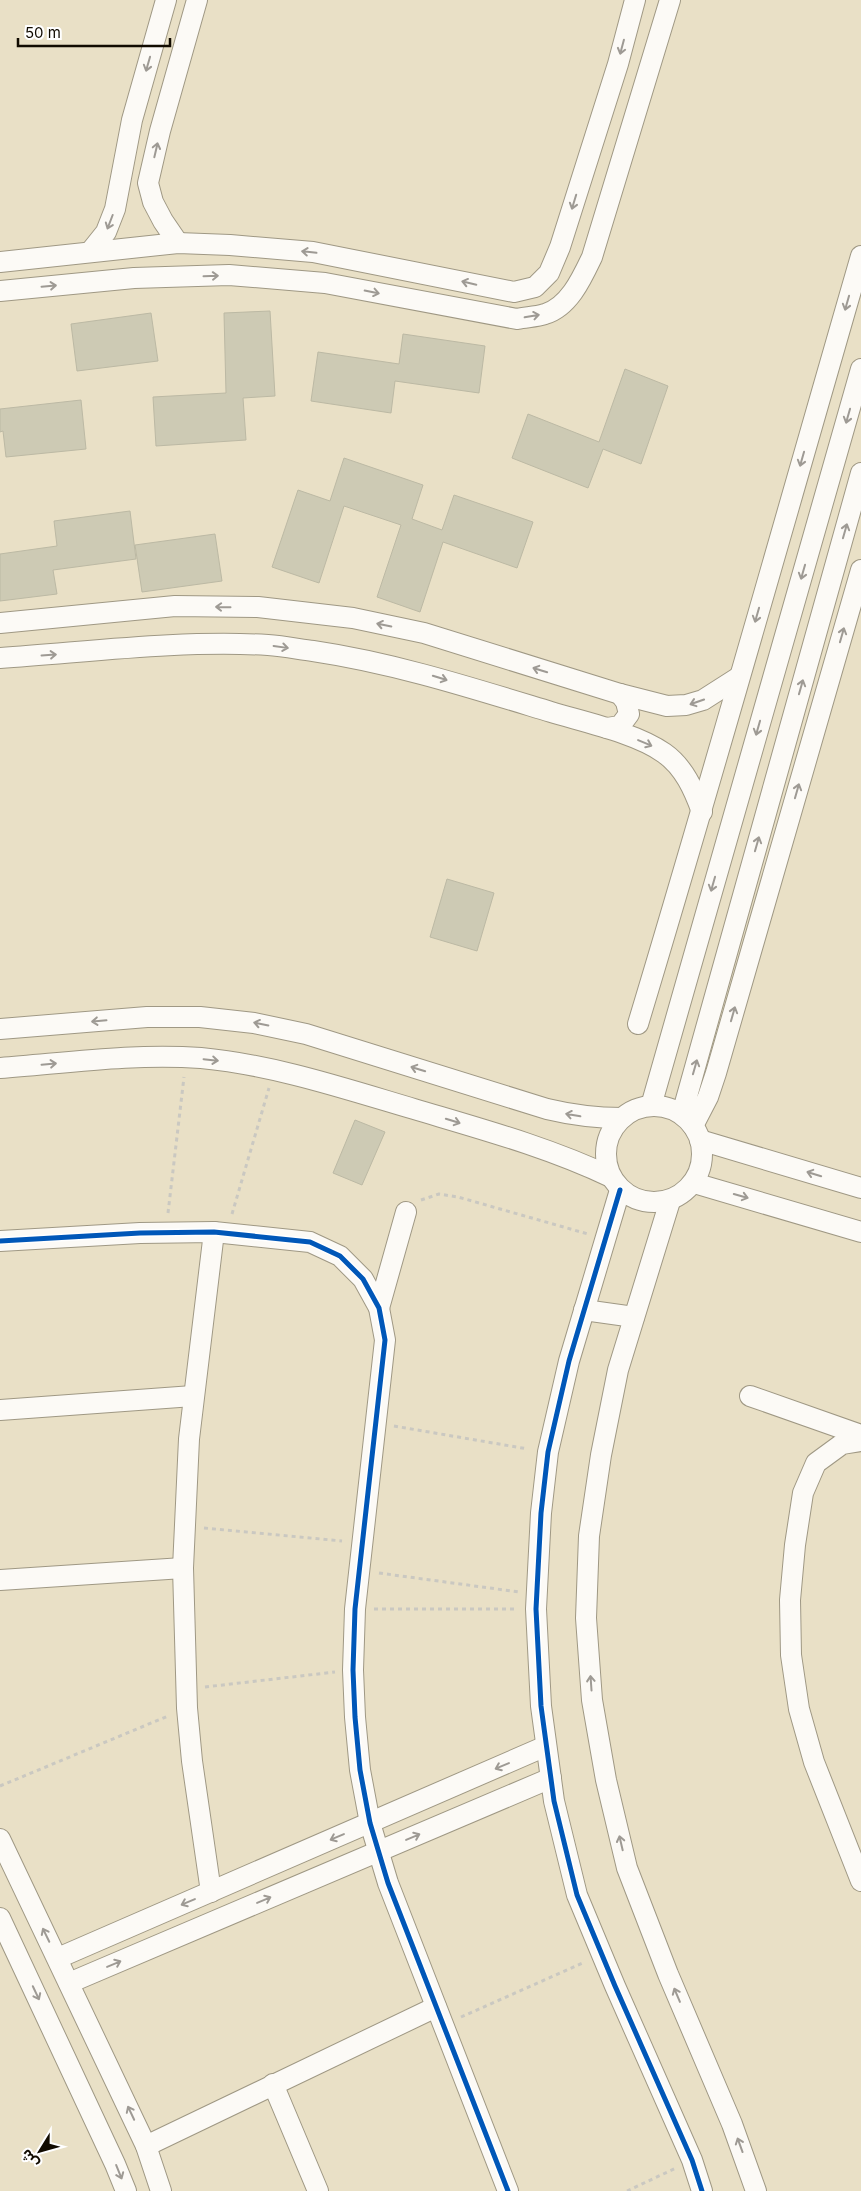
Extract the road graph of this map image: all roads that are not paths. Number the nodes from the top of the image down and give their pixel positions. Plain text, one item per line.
1 (166, 0) edge
2 (197, 0) edge
3 (635, 0) edge
4 (670, 0) edge
5 (121, 181) junction
6 (148, 183) junction
7 (178, 243) junction
8 (90, 252) junction
9 (861, 256) edge
10 (0, 262) edge
11 (0, 291) edge
12 (861, 369) edge
13 (861, 473) edge
14 (861, 570) edge
15 (0, 623) edge
16 (0, 658) edge
17 (739, 677) junction
18 (620, 694) junction
19 (607, 728) junction
20 (702, 812) junction
21 (638, 1024) dead end
22 (0, 1029) edge
23 (0, 1068) edge
24 (651, 1106) junction
25 (622, 1118) junction
26 (692, 1127) junction
27 (694, 1182) junction
28 (616, 1184) junction
29 (861, 1188) edge
30 (670, 1201) junction
31 (406, 1212) road end
32 (861, 1232) edge
33 (220, 1233) junction
34 (0, 1241) edge
35 (379, 1308) junction
36 (584, 1310) junction
37 (634, 1317) junction
38 (194, 1396) junction
39 (750, 1396) dead end
40 (0, 1410) edge
41 (861, 1435) edge
42 (861, 1442) edge
43 (183, 1568) junction
44 (0, 1580) edge
45 (546, 1746) junction
46 (551, 1778) junction
47 (370, 1823) junction
48 (0, 1839) edge
49 (377, 1852) junction
50 (861, 1881) edge
51 (211, 1892) junction
52 (0, 1918) edge
53 (58, 1958) junction
54 (69, 1983) junction
55 (439, 2016) junction
56 (273, 2084) junction
57 (146, 2146) junction
58 (126, 2191) edge
59 (161, 2191) edge
60 (318, 2191) edge
61 (508, 2191) edge
62 (702, 2191) edge
63 (756, 2191) edge

1 -> 5 street
6 -> 2 street
3 -> 7 street
11 -> 4 street
5 - 6 street
5 -> 8 street
6 - 7 street
7 - 8 street
8 - 10 street
9 -> 17 street
12 -> 24 street
26 -> 13 street
26 -> 14 street
18 -> 15 street
16 -> 19 street
17 -> 18 street
17 - 20 street
18 - 19 street
19 -> 20 street
20 - 21 street
25 -> 22 street
23 -> 28 street
24 - 25 street
24 - 26 street
25 - 28 street
26 - 27 street
29 -> 26 street
27 - 30 street
27 -> 32 street
28 - 30 street
28 - 36 street
30 - 37 street
31 - 35 street
33 - 34 street
33 - 35 street
33 - 38 street
35 - 47 street
36 - 37 street
36 - 45 street
63 -> 37 street
38 - 40 street
38 - 43 street
39 - 41 street
42 - 50 street
43 - 44 street
43 - 51 street
45 - 46 street
45 -> 47 street
49 -> 46 street
46 - 62 street
47 - 49 street
47 -> 51 street
53 -> 48 street
54 -> 49 street
49 - 55 street
51 -> 53 street
52 -> 58 street
53 - 54 street
57 -> 54 street
55 - 56 street
55 - 61 street
56 - 57 street
56 - 60 street
57 - 59 street

